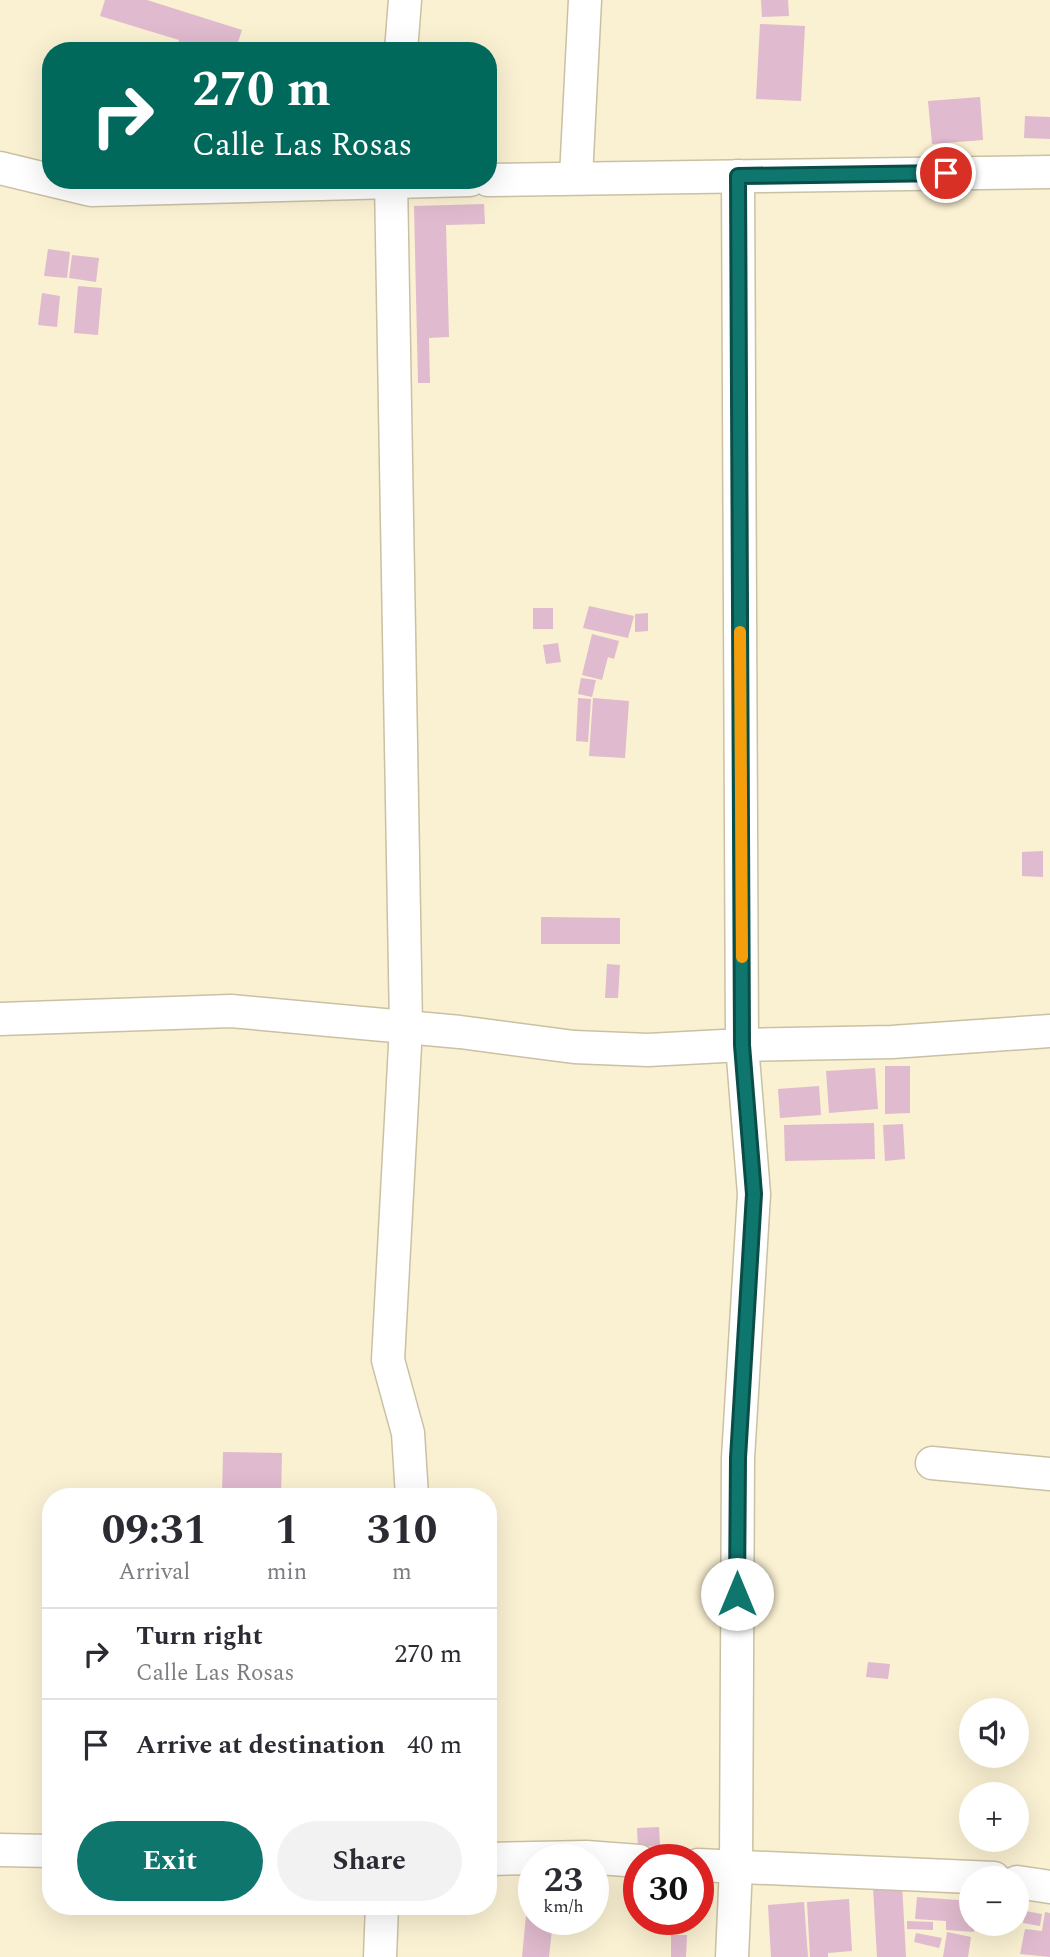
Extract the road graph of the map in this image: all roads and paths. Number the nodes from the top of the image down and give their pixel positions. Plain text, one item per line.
1 (405, 0) edge
2 (585, 0) edge
3 (402, 42) edge
4 (0, 168) edge
5 (1050, 172) edge
6 (738, 176) junction
7 (576, 177) junction
8 (42, 178) edge
9 (497, 180) edge
10 (87, 189) edge
11 (124, 189) edge
12 (391, 189) edge
13 (0, 1019) edge
14 (406, 1027) junction
15 (1050, 1031) edge
16 (742, 1045) junction
17 (932, 1463) dead end
18 (1050, 1474) edge
19 (411, 1488) edge
20 (0, 1850) edge
21 (42, 1851) edge
22 (497, 1859) edge
23 (623, 1860) edge
24 (714, 1865) edge
25 (736, 1867) junction
26 (959, 1877) edge
27 (1029, 1884) edge
28 (1050, 1887) edge
29 (382, 1915) edge
30 (380, 1957) edge
31 (732, 1957) edge

1 - 3 street
2 - 7 street
4 - 8 street
5 - 6 street
6 - 7 street
6 - 16 street
7 - 9 street
10 - 11 street
12 - 14 street
13 - 14 street
14 - 16 street
14 - 19 street
15 - 16 street
16 - 25 street
17 - 18 street
20 - 21 street
22 - 23 street
24 - 25 street
25 - 26 street
25 - 31 street
27 - 28 street
29 - 30 street

